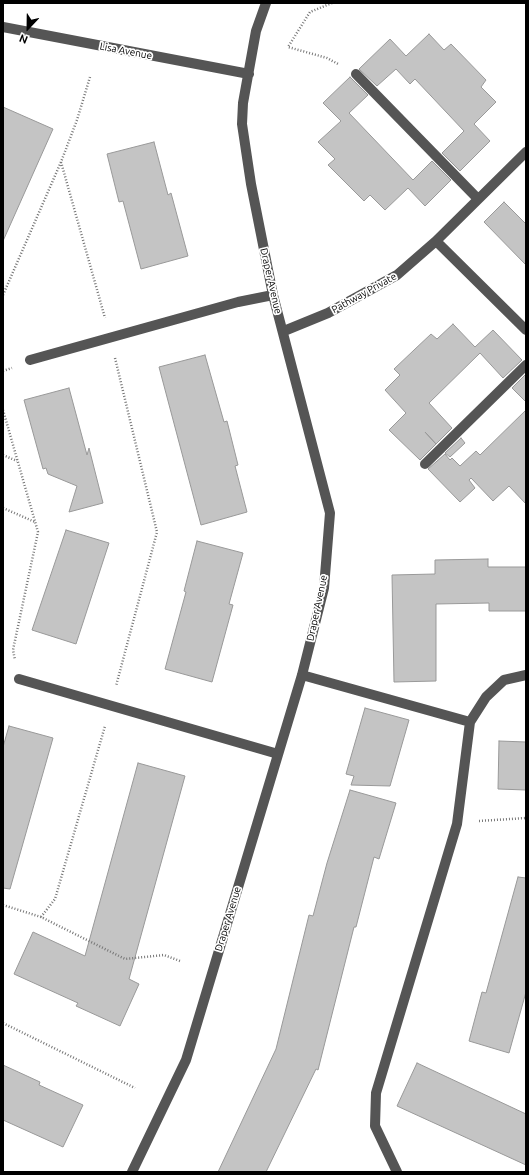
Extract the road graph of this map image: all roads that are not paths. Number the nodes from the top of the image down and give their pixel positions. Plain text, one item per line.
1 (266, 3) edge
2 (3, 27) edge
3 (249, 74) junction
4 (356, 74) road end
5 (526, 152) edge
6 (478, 199) junction
7 (436, 241) junction
8 (273, 295) junction
9 (526, 330) edge
10 (284, 331) junction
11 (30, 360) dead end
12 (526, 365) edge
13 (425, 464) dead end
14 (302, 675) junction
15 (526, 675) edge
16 (19, 679) road end
17 (470, 722) junction
18 (278, 754) junction
19 (132, 1172) edge
20 (397, 1172) edge

1 - 3 street, Draper Avenue
2 - 3 street, Lisa Avenue
3 - 8 street, Draper Avenue
4 - 6 street
5 - 6 street, Pathway Private
6 - 7 street, Pathway Private
7 - 9 street
7 - 10 street, Pathway Private
8 - 10 street, Draper Avenue
8 - 11 street
10 - 14 street, Draper Avenue
12 - 13 street
14 - 17 street
14 - 18 street, Draper Avenue
15 - 17 street
16 - 18 street
17 - 20 street
18 - 19 street, Draper Avenue

